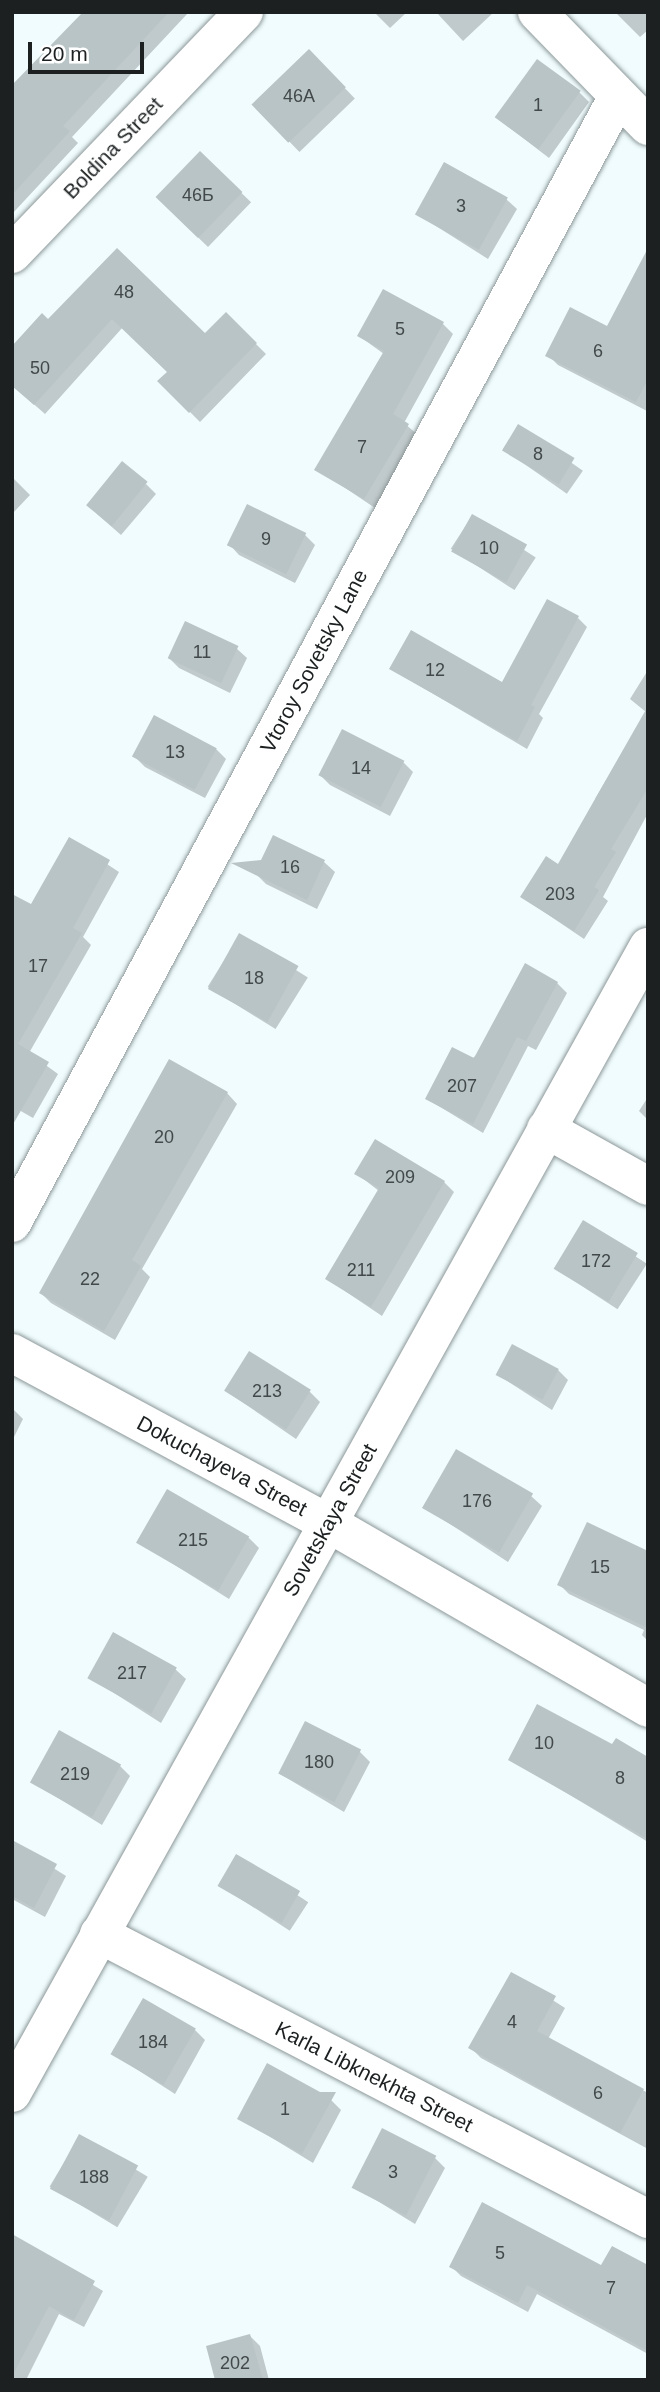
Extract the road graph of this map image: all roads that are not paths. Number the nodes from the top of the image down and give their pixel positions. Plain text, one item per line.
1 (244, 12) edge
2 (537, 12) edge
3 (617, 98) junction
4 (648, 126) edge
5 (12, 254) edge
6 (648, 947) edge
7 (546, 1129) junction
8 (648, 1186) edge
9 (12, 1223) edge
10 (12, 1353) edge
11 (328, 1523) junction
12 (648, 1708) edge
13 (99, 1934) junction
14 (12, 2093) edge
15 (648, 2220) edge

1 - 5 street, Boldina Street
2 - 3 street
3 - 4 street
3 - 9 street, Vtoroy Sovetsky Lane
6 - 7 street, Sovetskaya Street
7 - 8 street
7 - 11 street, Sovetskaya Street
10 - 11 street, Dokuchayeva Street
11 - 12 street, Dokuchayeva Street
11 - 13 street, Sovetskaya Street
13 - 14 street, Sovetskaya Street
13 - 15 street, Karla Libknekhta Street

